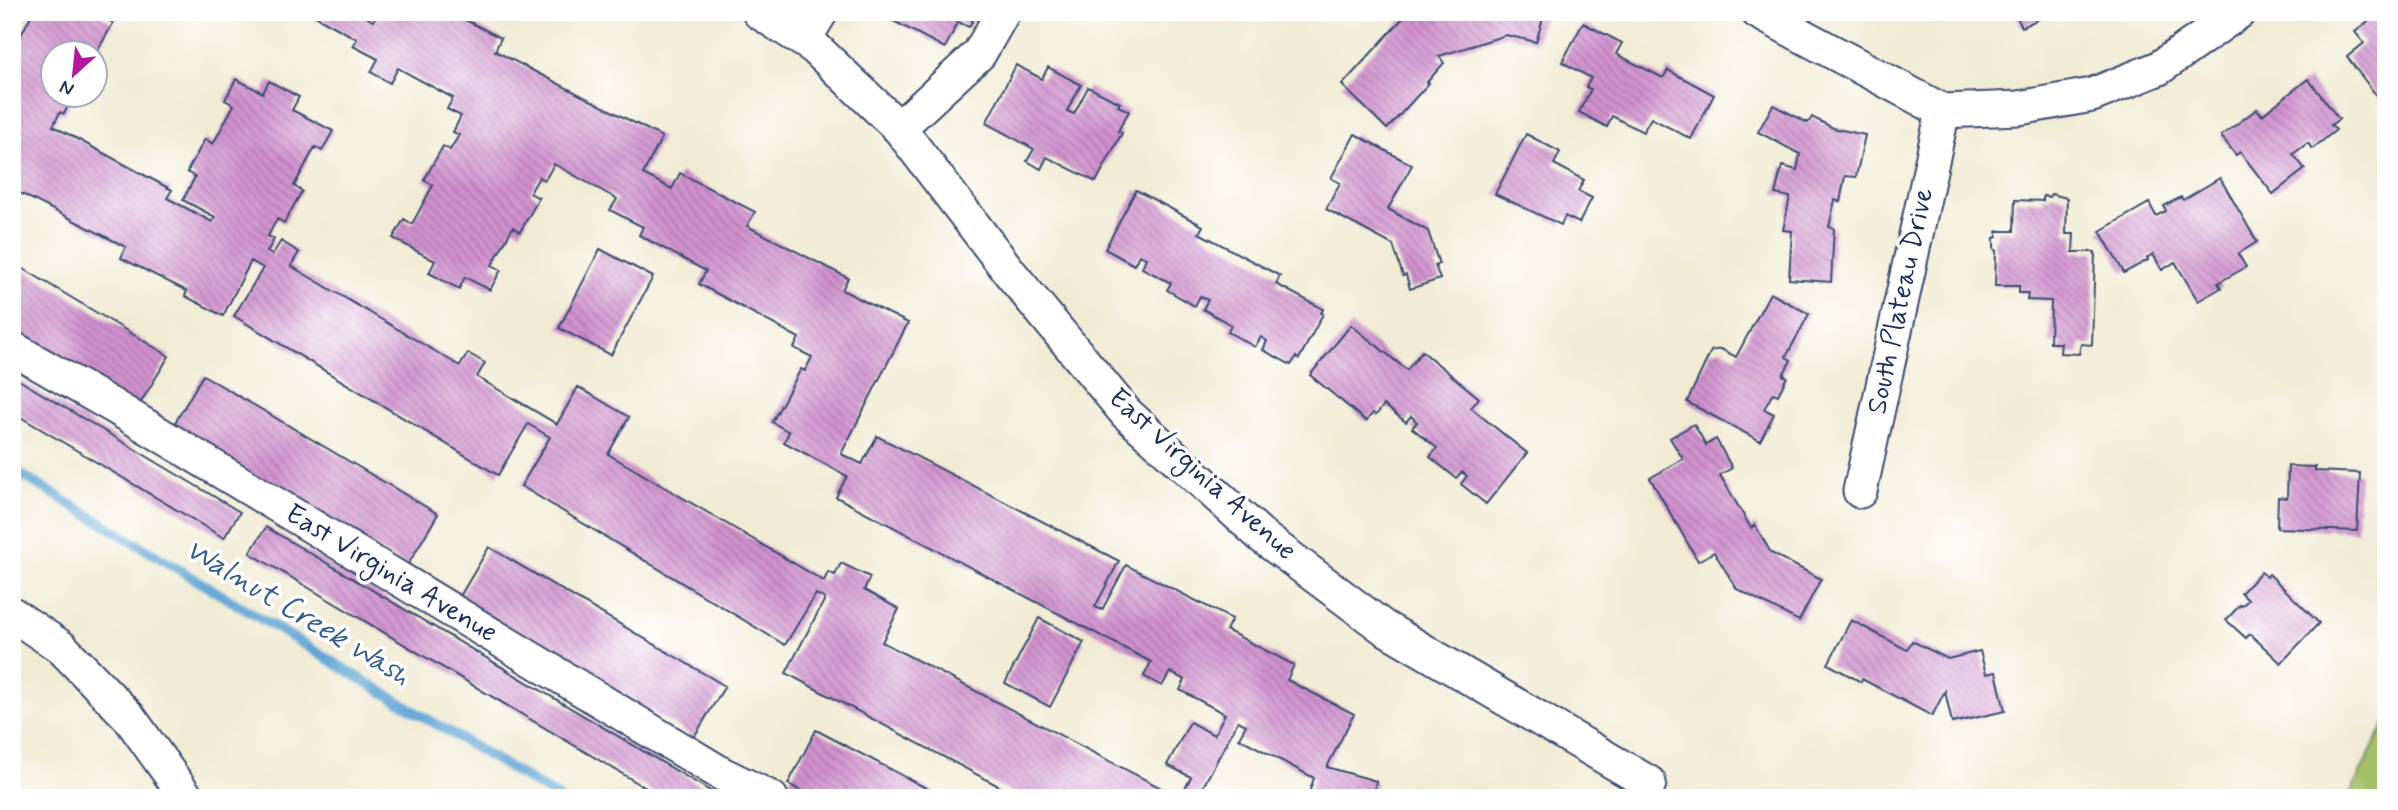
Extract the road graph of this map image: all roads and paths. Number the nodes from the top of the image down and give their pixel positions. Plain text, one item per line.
1 (760, 12) edge
2 (1003, 12) edge
3 (1758, 12) edge
4 (2239, 12) edge
5 (812, 26) edge
6 (1943, 111) junction
7 (899, 128) junction
8 (12, 348) edge
9 (1860, 491) dead end
10 (12, 614) edge
11 (187, 798) edge
12 (771, 798) edge
13 (1644, 798) edge

1 - 5 street, East Virginia Avenue
2 - 7 street
3 - 6 street
4 - 6 street
5 - 7 street, East Virginia Avenue
6 - 9 street, South Plateau Drive
7 - 13 street, East Virginia Avenue
8 - 12 street, East Virginia Avenue
10 - 11 street

